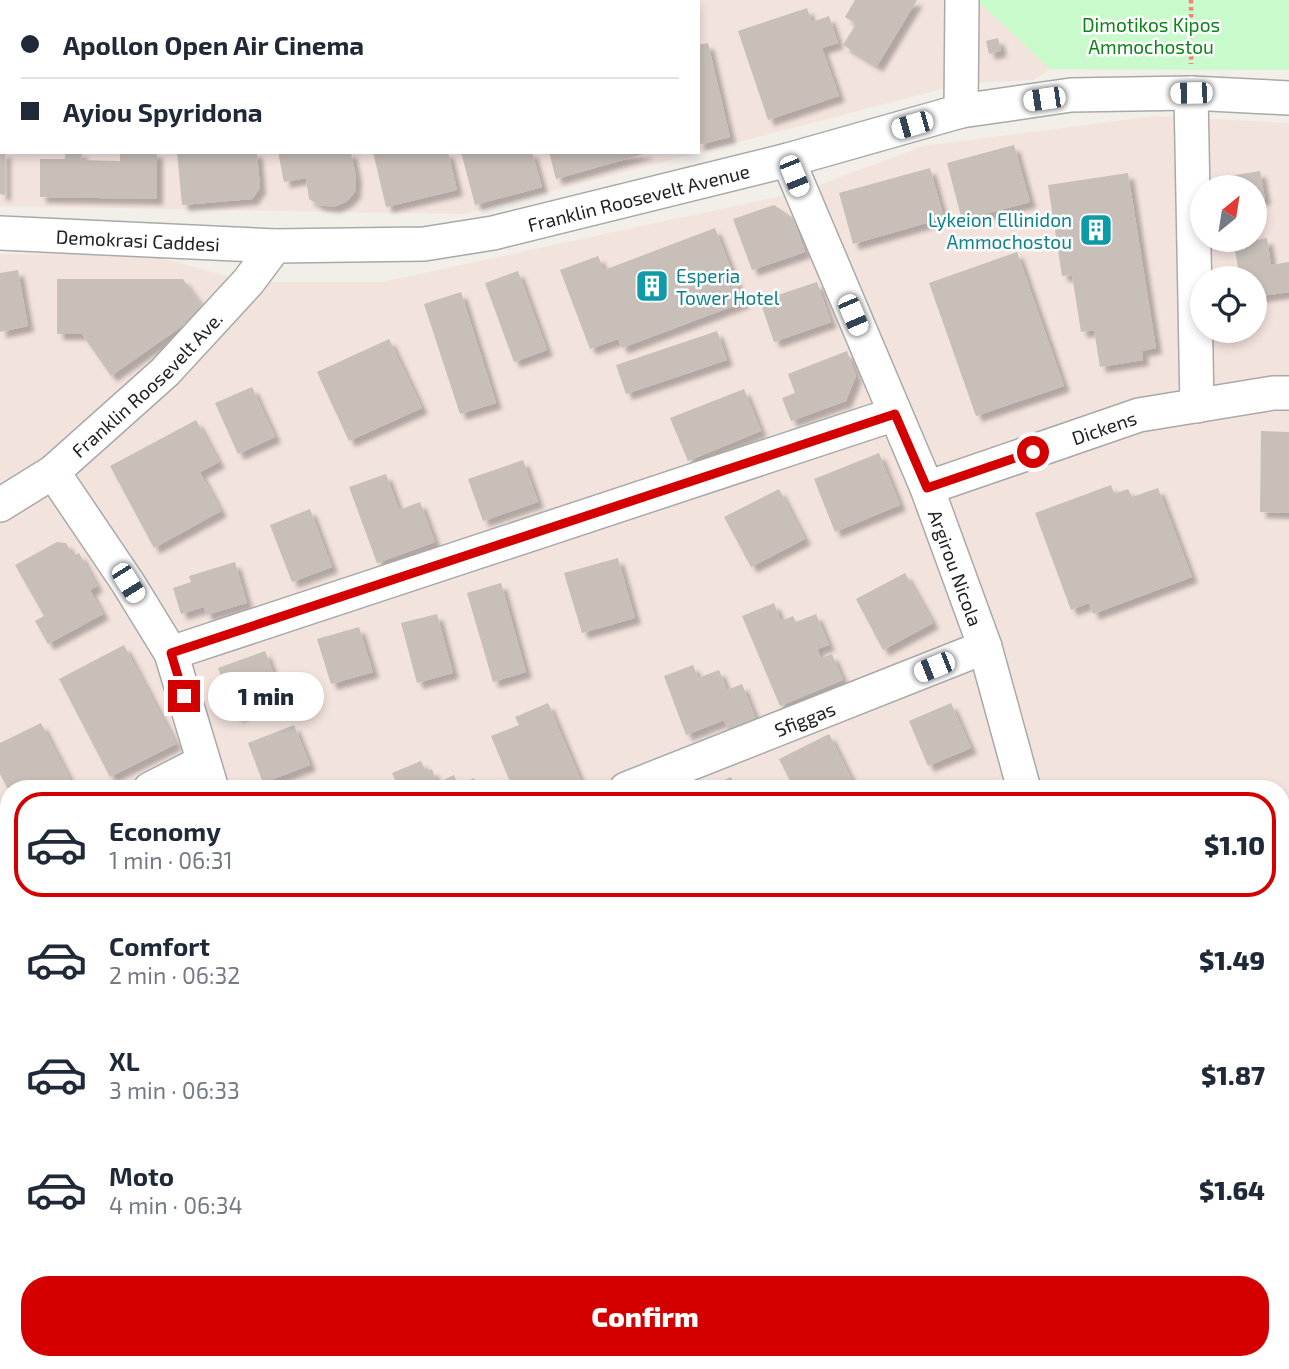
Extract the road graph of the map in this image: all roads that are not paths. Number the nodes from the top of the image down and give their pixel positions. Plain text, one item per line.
1 (962, 0) edge
2 (1191, 93) junction
3 (1289, 98) edge
4 (961, 111) junction
5 (788, 160) junction
6 (0, 233) edge
7 (275, 246) junction
8 (1289, 393) edge
9 (1197, 406) junction
10 (895, 414) junction
11 (53, 472) junction
12 (927, 488) junction
13 (0, 505) edge
14 (985, 647) junction
15 (171, 653) junction
16 (207, 776) edge
17 (189, 780) edge
18 (649, 780) edge
19 (1022, 780) edge

1 - 4 street
2 - 3 street, Franklin Roosevelt Avenue
2 - 4 street, Franklin Roosevelt Avenue
2 - 9 street
4 - 5 street, Franklin Roosevelt Avenue
5 - 7 street, Franklin Roosevelt Avenue
5 - 10 street, Argirou Nicola
6 - 7 street, Demokrasi Caddesi
7 - 11 street, Franklin Roosevelt Ave.
8 - 9 street, Dickens
9 - 12 street, Dickens
10 - 12 street, Argirou Nicola
10 - 15 street
11 - 13 street, Franklin Roosevelt Ave.
11 - 15 street
12 - 14 street, Argirou Nicola
14 - 18 street, Sfiggas
14 - 19 street, Argirou Nicola
15 - 16 street
16 - 17 street

